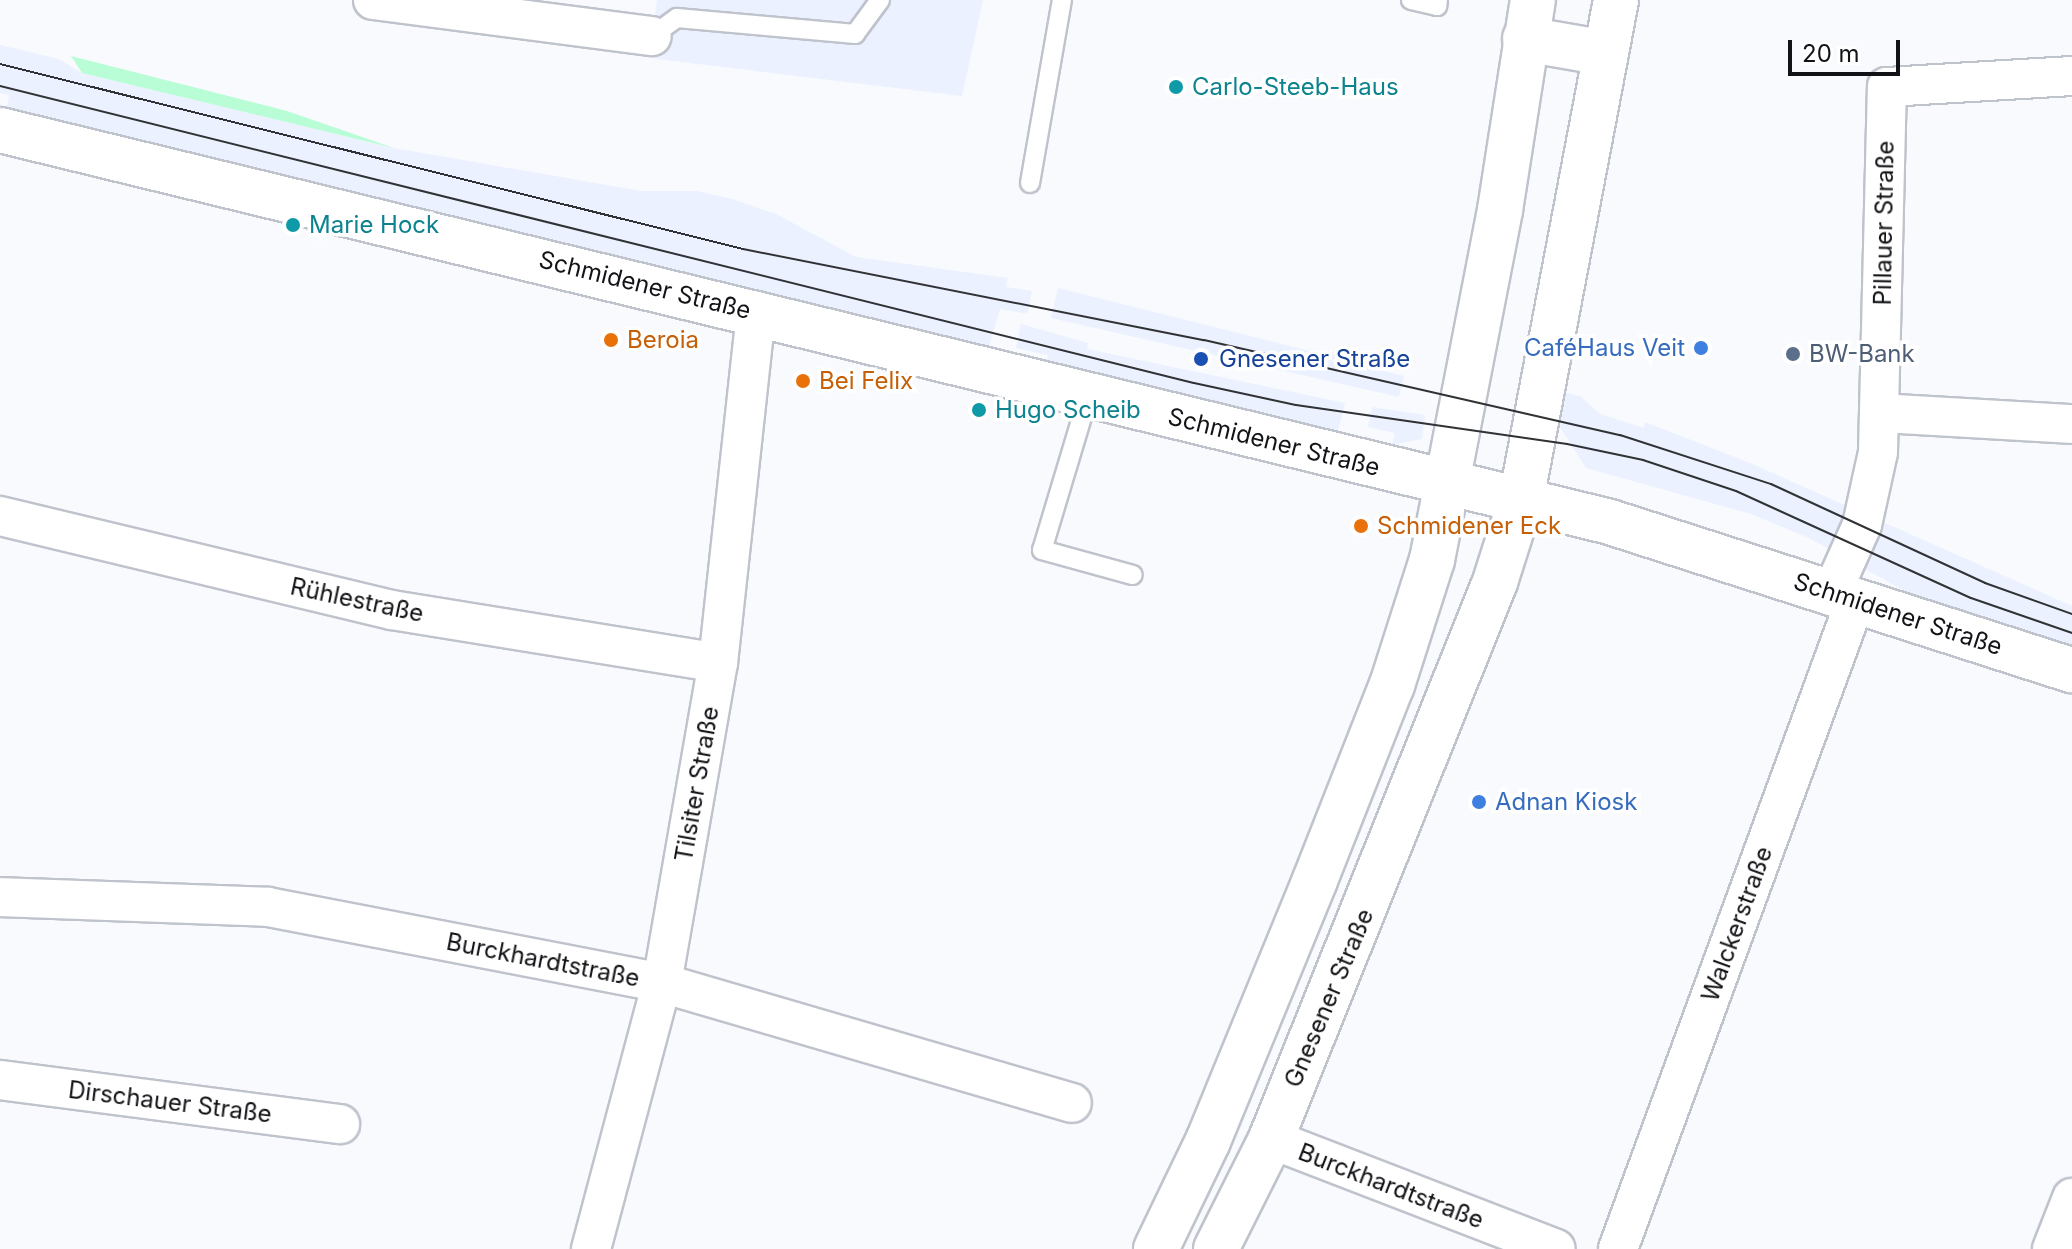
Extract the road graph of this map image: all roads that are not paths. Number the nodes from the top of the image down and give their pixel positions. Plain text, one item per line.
1 (373, 0) edge
2 (880, 0) edge
3 (1062, 0) edge
4 (1411, 0) edge
5 (1438, 0) edge
6 (1616, 0) edge
7 (669, 18) edge
8 (1529, 20) edge
9 (1606, 53) junction
10 (2072, 76) edge
11 (0, 130) edge
12 (1030, 183) dead end
13 (756, 311) junction
14 (1088, 397) junction
15 (1880, 413) junction
16 (2072, 424) edge
17 (1447, 484) junction
18 (1521, 500) junction
19 (0, 516) edge
20 (1133, 575) dead end
21 (1844, 595) junction
22 (718, 663) junction
23 (2072, 670) edge
24 (0, 897) edge
25 (662, 983) junction
26 (0, 1080) edge
27 (1072, 1103) dead end
28 (340, 1124) dead end
29 (1271, 1139) junction
30 (2072, 1198) edge
31 (591, 1249) edge
32 (1156, 1249) edge
33 (1216, 1249) edge
34 (1556, 1249) edge
35 (1618, 1249) edge
36 (2052, 1249) edge

1 - 7 street
2 - 7 lane
3 - 12 lane
4 - 5 lane
6 - 9 main road, Gnesener Straße
8 - 9 main road
8 - 17 main road
9 - 18 main road, Gnesener Straße
10 - 15 street, Pillauer Straße
11 - 13 main road, Schmidener Straße
13 - 14 main road, Schmidener Straße
13 - 22 street, Tilsiter Straße
14 - 17 main road, Schmidener Straße
14 - 20 lane
15 - 16 street
15 - 21 street, Pillauer Straße
17 - 18 main road, Schmidener Straße
17 - 32 main road
18 - 21 main road, Schmidener Straße
18 - 29 main road, Gnesener Straße
19 - 22 street, Rühlestraße
21 - 23 main road, Schmidener Straße
21 - 35 street, Walckerstraße
22 - 25 street, Tilsiter Straße
24 - 25 street, Burckhardtstraße
25 - 27 street, Burckhardtstraße
25 - 31 street, Tilsiter Straße
26 - 28 street, Dirschauer Straße
29 - 33 main road, Gnesener Straße
29 - 34 street, Burckhardtstraße
30 - 36 street

